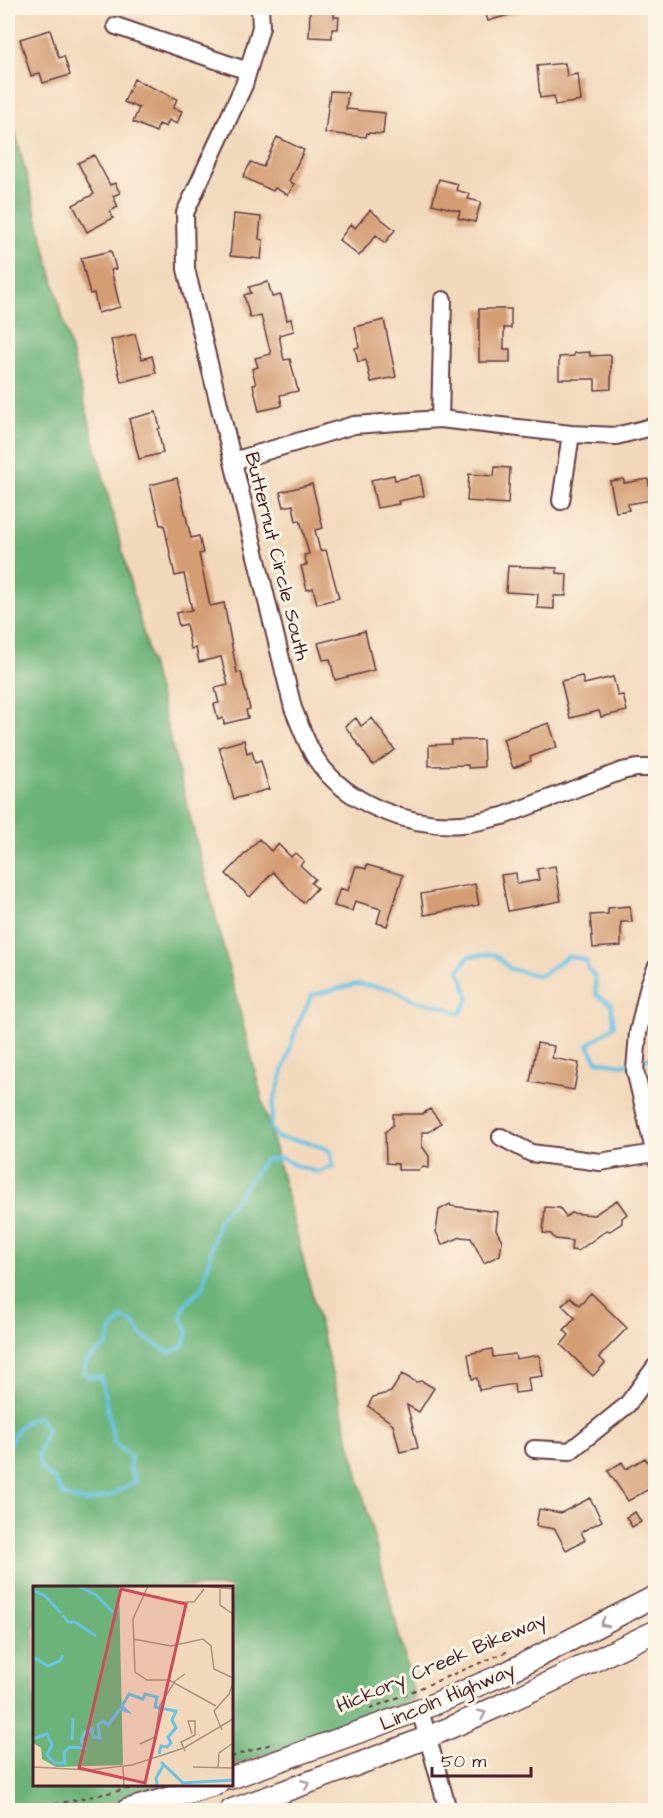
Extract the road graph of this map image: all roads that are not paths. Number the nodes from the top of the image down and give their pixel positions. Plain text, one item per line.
1 (260, 8) edge
2 (116, 26) dead end
3 (248, 71) junction
4 (443, 300) dead end
5 (440, 419) junction
6 (656, 426) edge
7 (571, 434) junction
8 (233, 461) junction
9 (561, 501) dead end
10 (656, 768) edge
11 (656, 968) edge
12 (501, 1137) dead end
13 (655, 1156) edge
14 (656, 1366) edge
15 (534, 1449) dead end
16 (656, 1596) edge
17 (656, 1631) edge
18 (420, 1710) junction
19 (428, 1737) junction
20 (232, 1779) edge
21 (214, 1785) edge
22 (128, 1810) edge
23 (231, 1810) edge
24 (448, 1810) edge

1 - 3 street, Butternut Circle South
2 - 3 street
3 - 8 street, Butternut Circle South
4 - 5 street
5 - 7 street
5 - 8 street
6 - 7 street
7 - 9 street
8 - 10 street, Butternut Circle South
11 - 13 street
12 - 13 street
14 - 15 street
16 -> 18 main road, Lincoln Highway
19 -> 17 main road, Lincoln Highway
18 - 19 street
18 - 20 main road, Lincoln Highway
23 -> 19 main road, Lincoln Highway
19 - 24 street
21 - 22 main road

